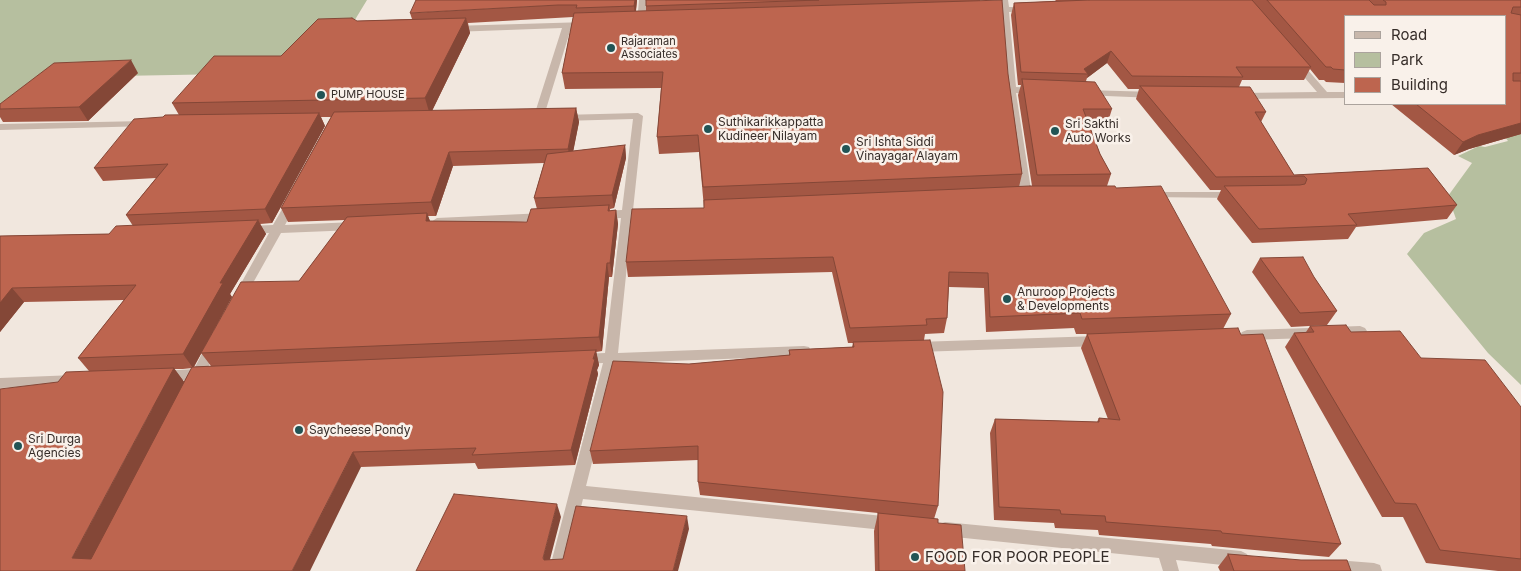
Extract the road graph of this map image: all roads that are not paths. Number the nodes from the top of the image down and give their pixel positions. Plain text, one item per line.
1 (643, 0) edge
2 (1005, 5) edge
3 (1035, 9) edge
4 (976, 11) edge
5 (651, 23) edge
6 (595, 25) edge
7 (567, 26) junction
8 (440, 29) edge
9 (1289, 53) edge
10 (1011, 90) junction
11 (1048, 91) edge
12 (1076, 92) edge
13 (1161, 95) edge
14 (1228, 96) edge
15 (1325, 96) junction
16 (1344, 96) edge
17 (158, 124) edge
18 (0, 127) edge
19 (299, 187) edge
20 (1252, 194) edge
21 (1134, 195) edge
22 (1026, 196) edge
23 (657, 212) edge
24 (627, 214) junction
25 (589, 216) edge
26 (560, 217) edge
27 (424, 223) edge
28 (365, 225) edge
29 (276, 229) junction
30 (237, 230) edge
31 (235, 306) edge
32 (1360, 331) edge
33 (221, 332) edge
34 (1230, 336) edge
35 (1111, 340) edge
36 (901, 348) edge
37 (821, 350) edge
38 (611, 358) junction
39 (572, 360) edge
40 (218, 374) edge
41 (198, 375) junction
42 (149, 377) edge
43 (89, 379) edge
44 (0, 383) edge
45 (189, 392) edge
46 (577, 492) junction
47 (911, 526) edge
48 (930, 528) edge
49 (1166, 552) junction
50 (1255, 560) edge
51 (1324, 566) edge
52 (557, 571) edge
53 (1171, 571) edge
54 (1374, 571) edge

1 - 5 street
2 - 3 street
2 - 4 street
2 - 10 street
6 - 7 street
7 - 8 street
7 - 24 street
9 - 15 street
10 - 11 street
10 - 22 street
12 - 13 street
14 - 15 street
15 - 16 street
17 - 18 street
19 - 29 street
20 - 21 street
23 - 24 street
24 - 25 street
24 - 38 street
26 - 27 street
28 - 29 street
29 - 30 street
29 - 31 street
32 - 34 street
33 - 41 street
35 - 36 street
37 - 38 street
38 - 39 street
38 - 46 street
40 - 41 street
41 - 42 street
41 - 45 street
43 - 44 street
46 - 47 street
46 - 52 street
48 - 49 street
49 - 50 street
49 - 53 street
51 - 54 street

